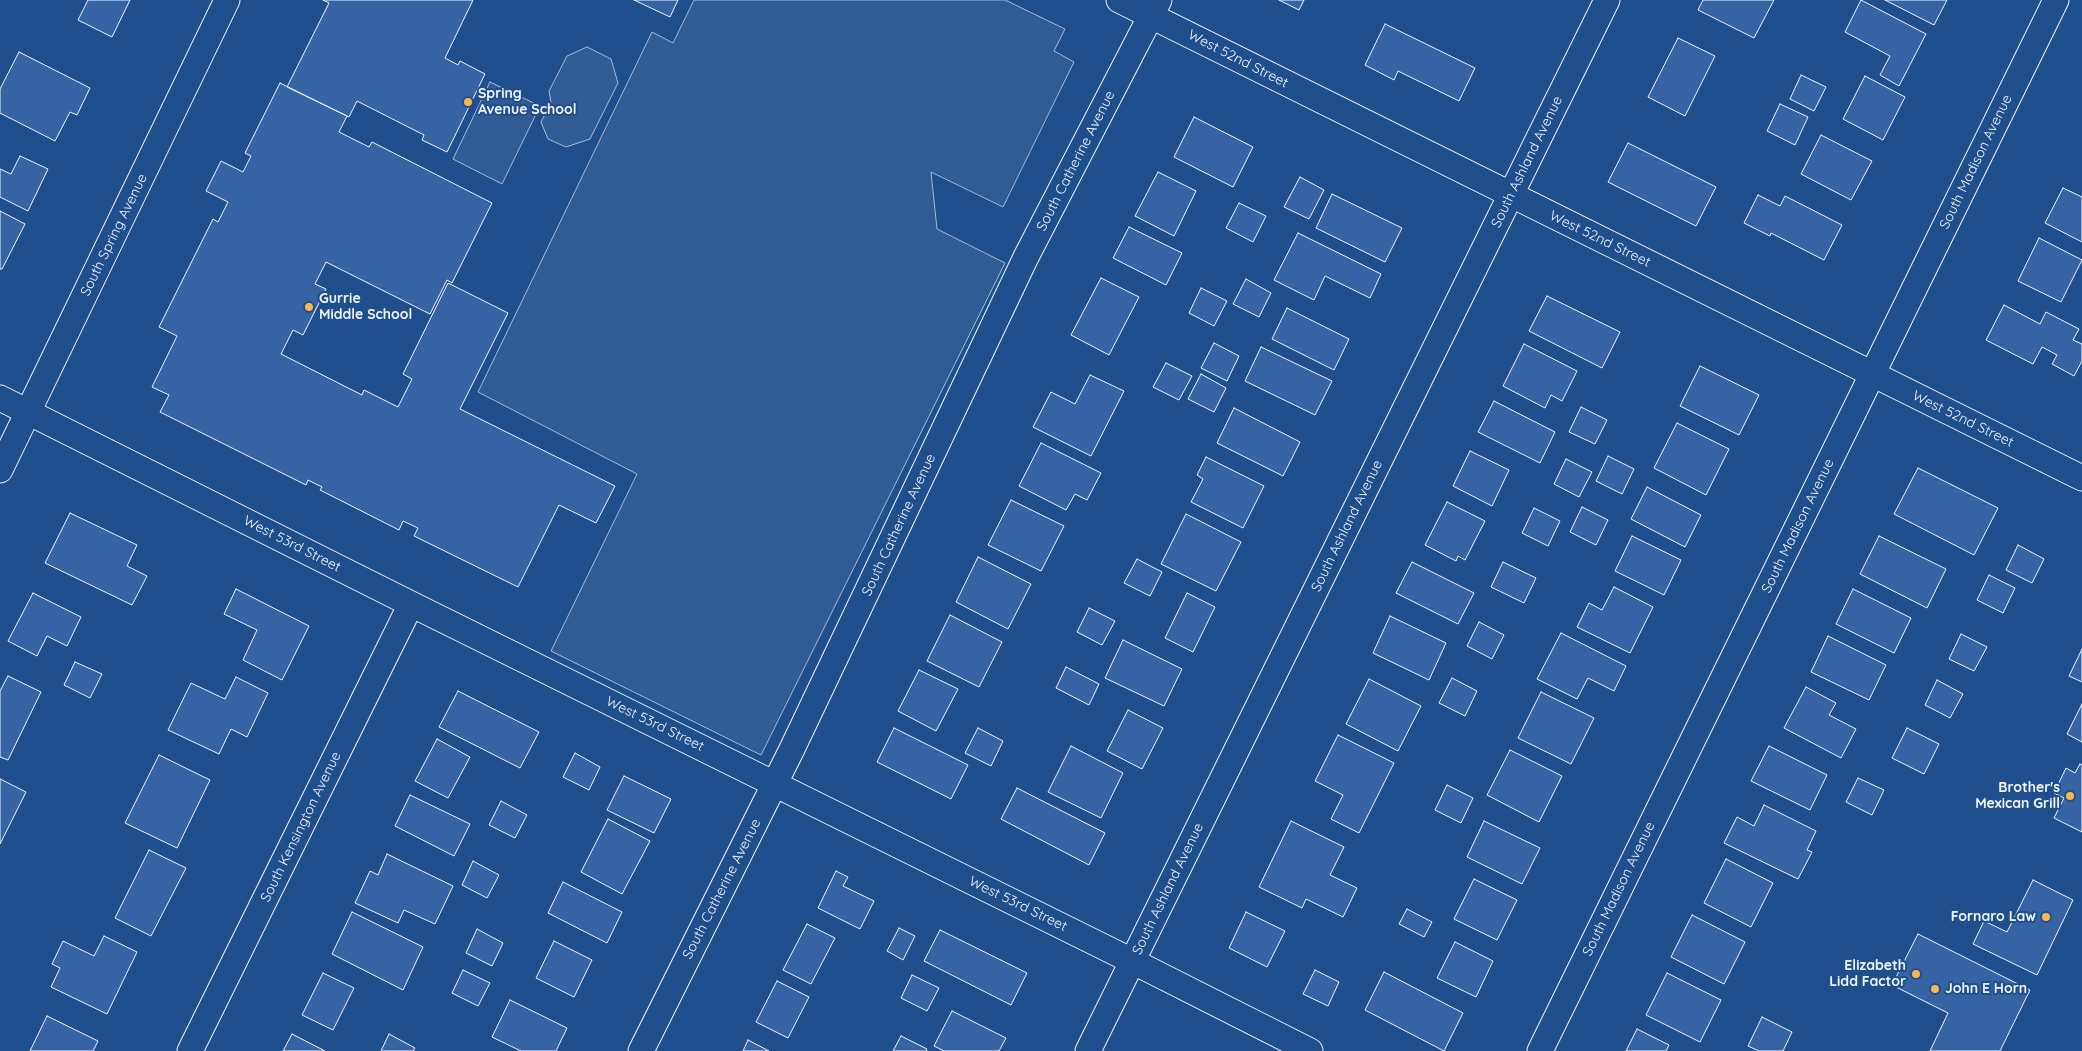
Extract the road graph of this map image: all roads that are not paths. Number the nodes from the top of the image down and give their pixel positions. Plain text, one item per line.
1 (227, 0) edge
2 (1119, 0) edge
3 (1607, 0) edge
4 (2056, 0) edge
5 (1155, 8) edge
6 (1511, 195) junction
7 (1873, 374) junction
8 (0, 398) edge
9 (28, 412) junction
10 (0, 470) edge
11 (2082, 478) edge
12 (411, 604) junction
13 (776, 783) junction
14 (1132, 961) junction
15 (190, 1051) edge
16 (641, 1051) edge
17 (1088, 1051) edge
18 (1310, 1051) edge
19 (1540, 1051) edge

1 - 9 street, South Spring Avenue
2 - 5 street, West 52nd Street
3 - 6 street, South Ashland Avenue
4 - 7 street, South Madison Avenue
5 - 6 street, West 52nd Street
5 - 13 street, South Catherine Avenue
6 - 7 street, West 52nd Street
6 - 14 street, South Ashland Avenue
7 - 11 street, West 52nd Street
7 - 19 street, South Madison Avenue
8 - 9 street, West 53rd Street
9 - 10 street, South Spring Avenue
9 - 12 street, West 53rd Street
12 - 13 street, West 53rd Street
12 - 15 street, South Kensington Avenue
13 - 14 street, West 53rd Street
13 - 16 street, South Catherine Avenue
14 - 17 street, South Ashland Avenue
14 - 18 street, West 53rd Street

